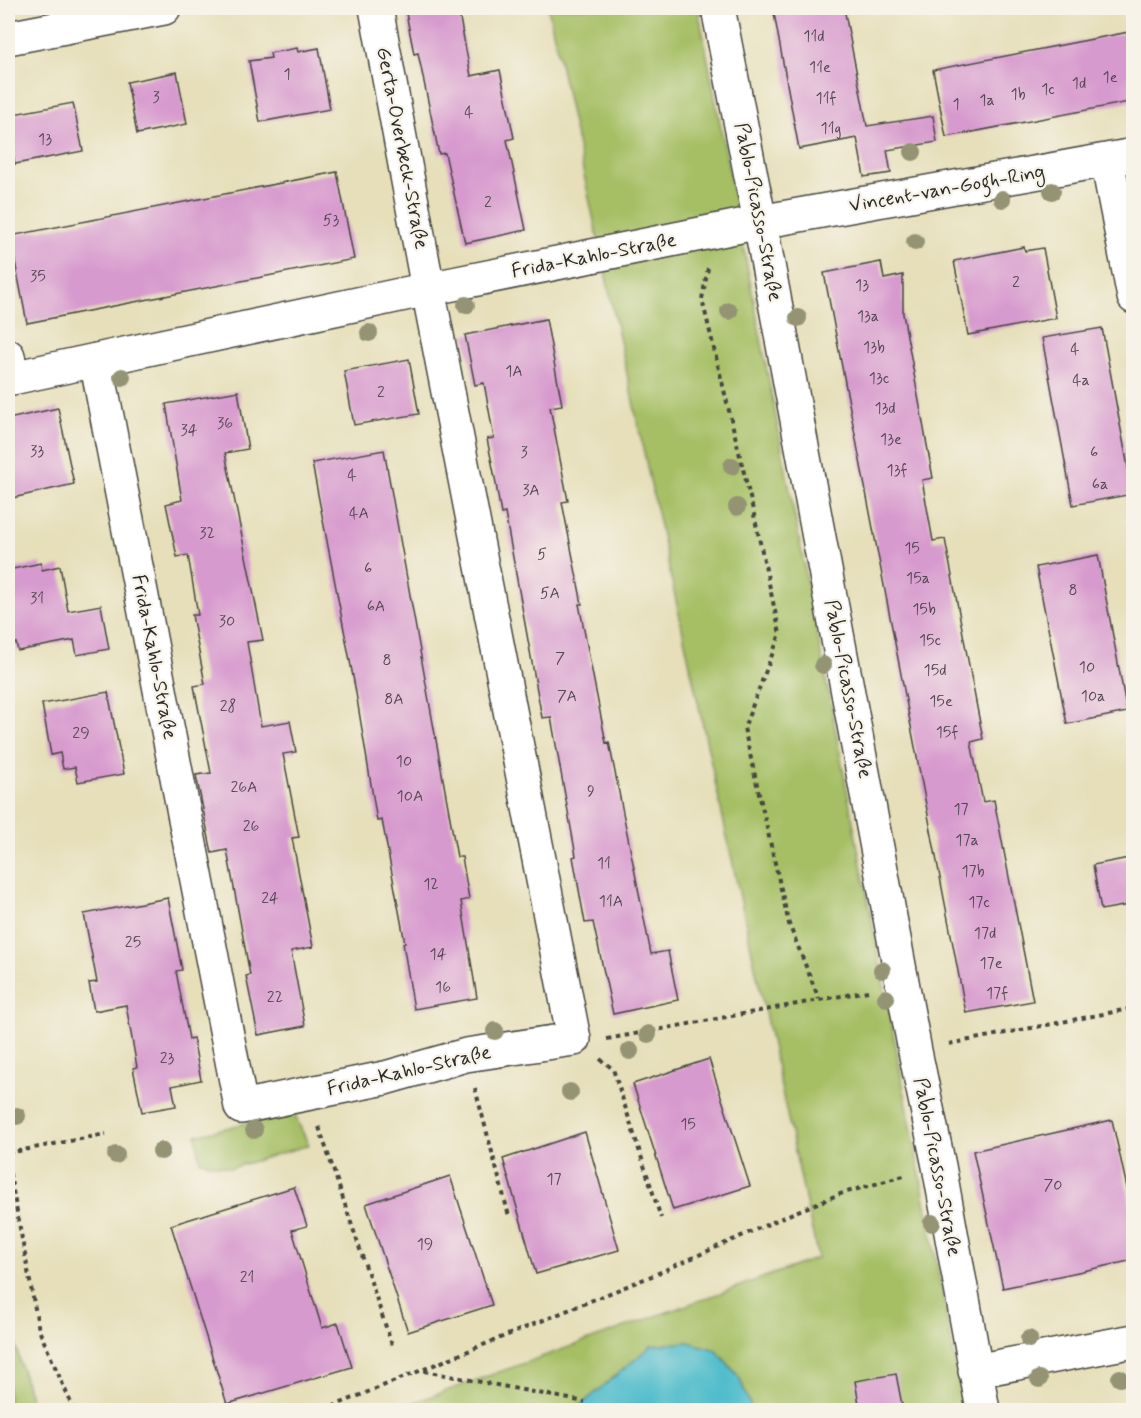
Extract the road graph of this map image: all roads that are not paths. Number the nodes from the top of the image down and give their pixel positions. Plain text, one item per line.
1 (164, 8) edge
2 (376, 8) edge
3 (718, 8) edge
4 (8, 38) edge
5 (1120, 158) edge
6 (760, 222) junction
7 (428, 289) junction
8 (1134, 297) edge
9 (96, 360) junction
10 (10, 367) edge
11 (1134, 1341) edge
12 (975, 1371) junction
13 (982, 1410) edge

1 - 4 street
2 - 7 street, Gerta-Overbeck-Straße
3 - 6 street, Pablo-Picasso-Straße
5 - 6 street, Vincent-van-Gogh-Ring
5 - 8 street
6 - 7 street, Frida-Kahlo-Straße
6 - 12 street, Pablo-Picasso-Straße
7 - 9 street, Frida-Kahlo-Straße
7 - 9 street, Frida-Kahlo-Straße
9 - 10 street, Frida-Kahlo-Straße
11 - 12 street
12 - 13 street, Pablo-Picasso-Straße

